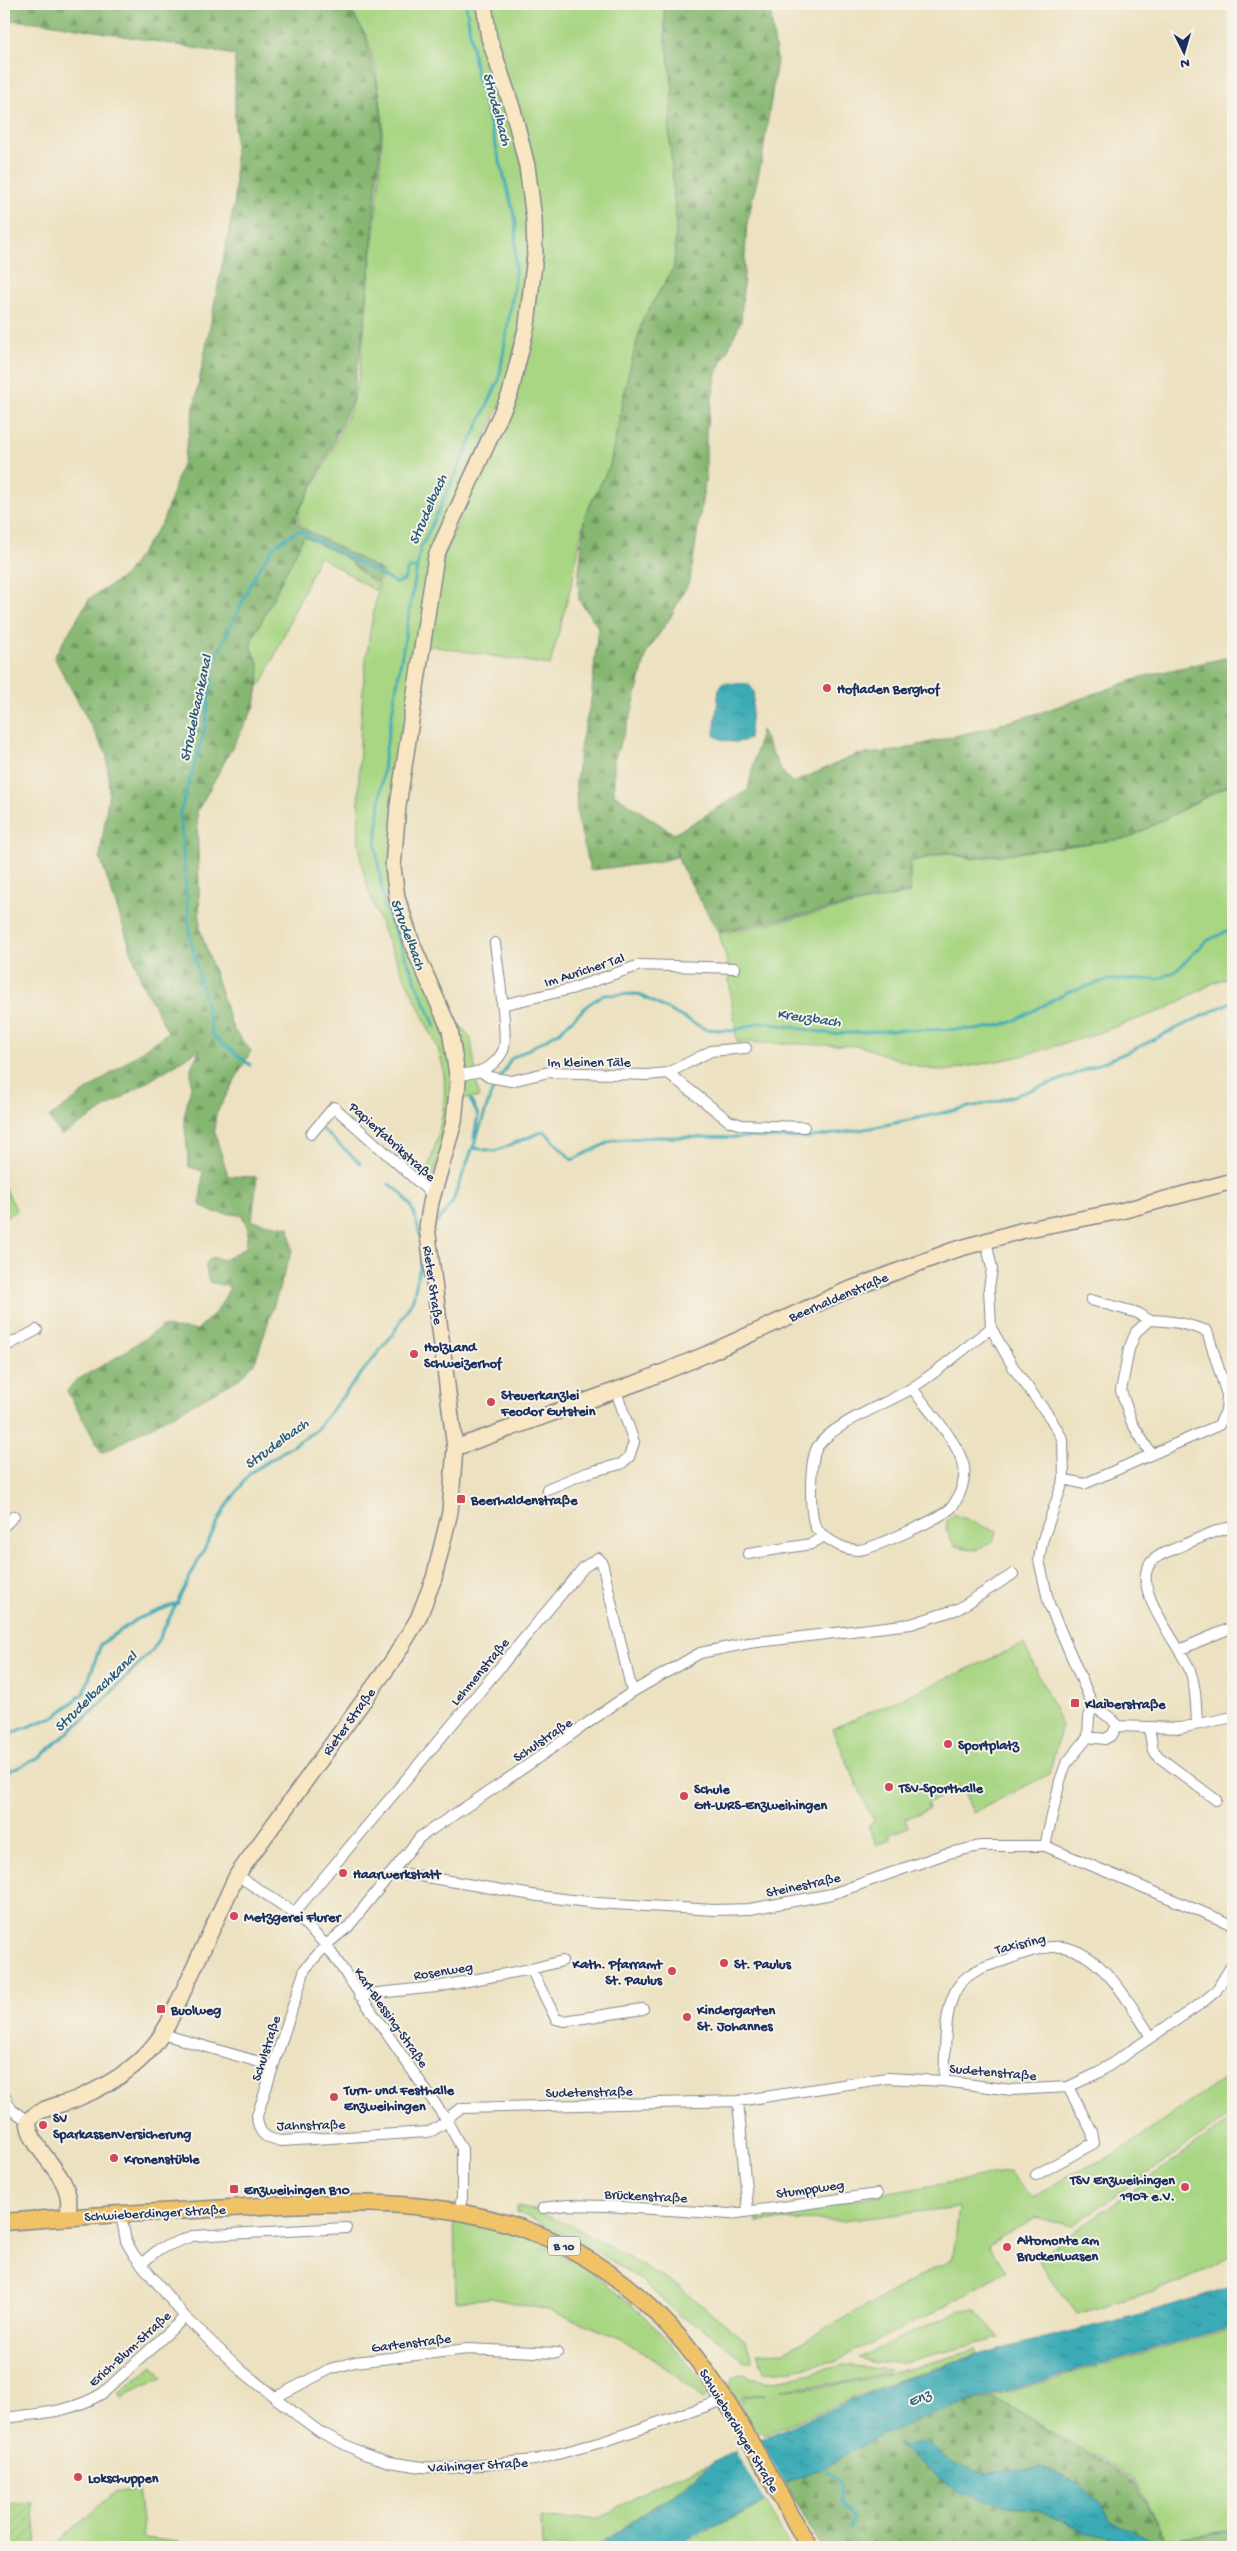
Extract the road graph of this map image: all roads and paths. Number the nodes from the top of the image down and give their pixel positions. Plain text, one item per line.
1 (484, 4) edge
2 (496, 943) dead end
3 (735, 968) dead end
4 (502, 1005) junction
5 (746, 1048) dead end
6 (668, 1073) junction
7 (486, 1074) junction
8 (458, 1075) junction
9 (804, 1126) dead end
10 (316, 1128) dead end
11 (1233, 1181) edge
12 (433, 1195) junction
13 (986, 1240) junction
14 (1091, 1300) dead end
15 (1149, 1320) junction
16 (991, 1328) junction
17 (37, 1330) dead end
18 (4, 1347) edge
19 (912, 1388) junction
20 (616, 1391) junction
21 (455, 1448) junction
22 (1151, 1454) junction
23 (1064, 1479) junction
24 (548, 1490) dead end
25 (14, 1516) dead end
26 (4, 1526) edge
27 (1233, 1527) edge
28 (824, 1536) junction
29 (748, 1554) dead end
30 (1012, 1574) dead end
31 (1233, 1627) edge
32 (1179, 1650) junction
33 (632, 1692) junction
34 (1092, 1706) junction
35 (1233, 1717) edge
36 (1197, 1724) junction
37 (1116, 1726) junction
38 (1149, 1728) junction
39 (1088, 1737) junction
40 (1216, 1800) dead end
41 (1045, 1846) junction
42 (237, 1875) junction
43 (389, 1875) junction
44 (294, 1913) junction
45 (1233, 1925) edge
46 (326, 1946) junction
47 (562, 1962) dead end
48 (1233, 1963) edge
49 (531, 1969) junction
50 (359, 1995) junction
51 (642, 2009) dead end
52 (162, 2034) junction
53 (1151, 2036) junction
54 (274, 2066) junction
55 (944, 2080) junction
56 (1068, 2087) junction
57 (4, 2095) edge
58 (738, 2101) junction
59 (8, 2112) edge
60 (28, 2121) junction
61 (447, 2121) junction
62 (262, 2135) joint
63 (1036, 2174) dead end
64 (877, 2194) dead end
65 (543, 2208) dead end
66 (459, 2211) junction
67 (748, 2211) junction
68 (121, 2215) junction
69 (67, 2217) junction
70 (4, 2222) edge
71 (346, 2228) dead end
72 (141, 2264) junction
73 (185, 2317) junction
74 (557, 2353) dead end
75 (276, 2397) junction
76 (724, 2400) junction
77 (4, 2418) edge
78 (809, 2547) edge

1 - 8 street, Rieter Straße
2 - 4 street
3 - 4 street, Im Auricher Tal
4 - 7 street
5 - 6 street, Im kleinen Täle
6 - 7 street, Im kleinen Täle
6 - 9 street
7 - 8 street, Im kleinen Täle
8 - 12 street, Rieter Straße
10 - 12 street, Papierfabrikstraße
11 - 13 street, Beerhaldenstraße
12 - 21 street, Rieter Straße
13 - 16 street
13 - 20 street, Beerhaldenstraße
14 - 15 street
15 - 22 street
15 - 22 street
16 - 19 street
16 - 23 street
17 - 18 street
19 - 28 street
19 - 28 street
20 - 21 street, Beerhaldenstraße
20 - 24 street
21 - 42 street, Rieter Straße
22 - 23 street
23 - 34 street
25 - 26 street
27 - 32 street
28 - 29 street
30 - 33 street, Schulstraße
31 - 32 street
32 - 36 street
33 - 43 street, Schulstraße
33 - 44 street, Lehmenstraße
34 - 37 street
34 - 39 street
35 - 36 street
36 - 38 street
37 - 38 street
37 - 39 street
38 - 40 street
39 - 41 street
41 - 43 street, Steinestraße
41 - 45 street, Steinestraße
42 - 44 street, Karl-Blessing-Straße
42 - 52 street, Rieter Straße
43 - 46 street, Schulstraße
44 - 46 street, Karl-Blessing-Straße
46 - 50 street, Karl-Blessing-Straße
46 - 54 street, Schulstraße
47 - 49 street, Rosenweg
48 - 53 street, Sudetenstraße
49 - 50 street, Rosenweg
49 - 51 street
50 - 61 street, Karl-Blessing-Straße
52 - 54 street
52 - 60 street, Rieter Straße
53 - 55 street, Taxisring
53 - 56 street, Sudetenstraße
54 - 62 street, Schulstraße
55 - 56 street, Sudetenstraße
55 - 58 street, Sudetenstraße
56 - 63 street
57 - 59 street
58 - 61 street, Sudetenstraße
58 - 67 street
59 - 60 street
60 - 69 street
61 - 62 street, Jahnstraße
61 - 66 street, Karl-Blessing-Straße
64 - 67 street, Stumppweg
65 - 67 street, Brückenstraße
66 - 68 main road, Schwieberdinger Straße / B 10
66 - 76 main road, Schwieberdinger Straße / B 10
68 - 69 main road, Schwieberdinger Straße / B 10
68 - 72 street, Vaihinger Straße
69 - 70 main road, Schwieberdinger Straße / B 10
71 - 72 street
72 - 73 street, Vaihinger Straße
73 - 75 street, Vaihinger Straße
73 - 77 street, Erich-Blum-Straße
74 - 75 street, Gartenstraße
75 - 76 street, Vaihinger Straße
76 - 78 main road, Schwieberdinger Straße / B 10

